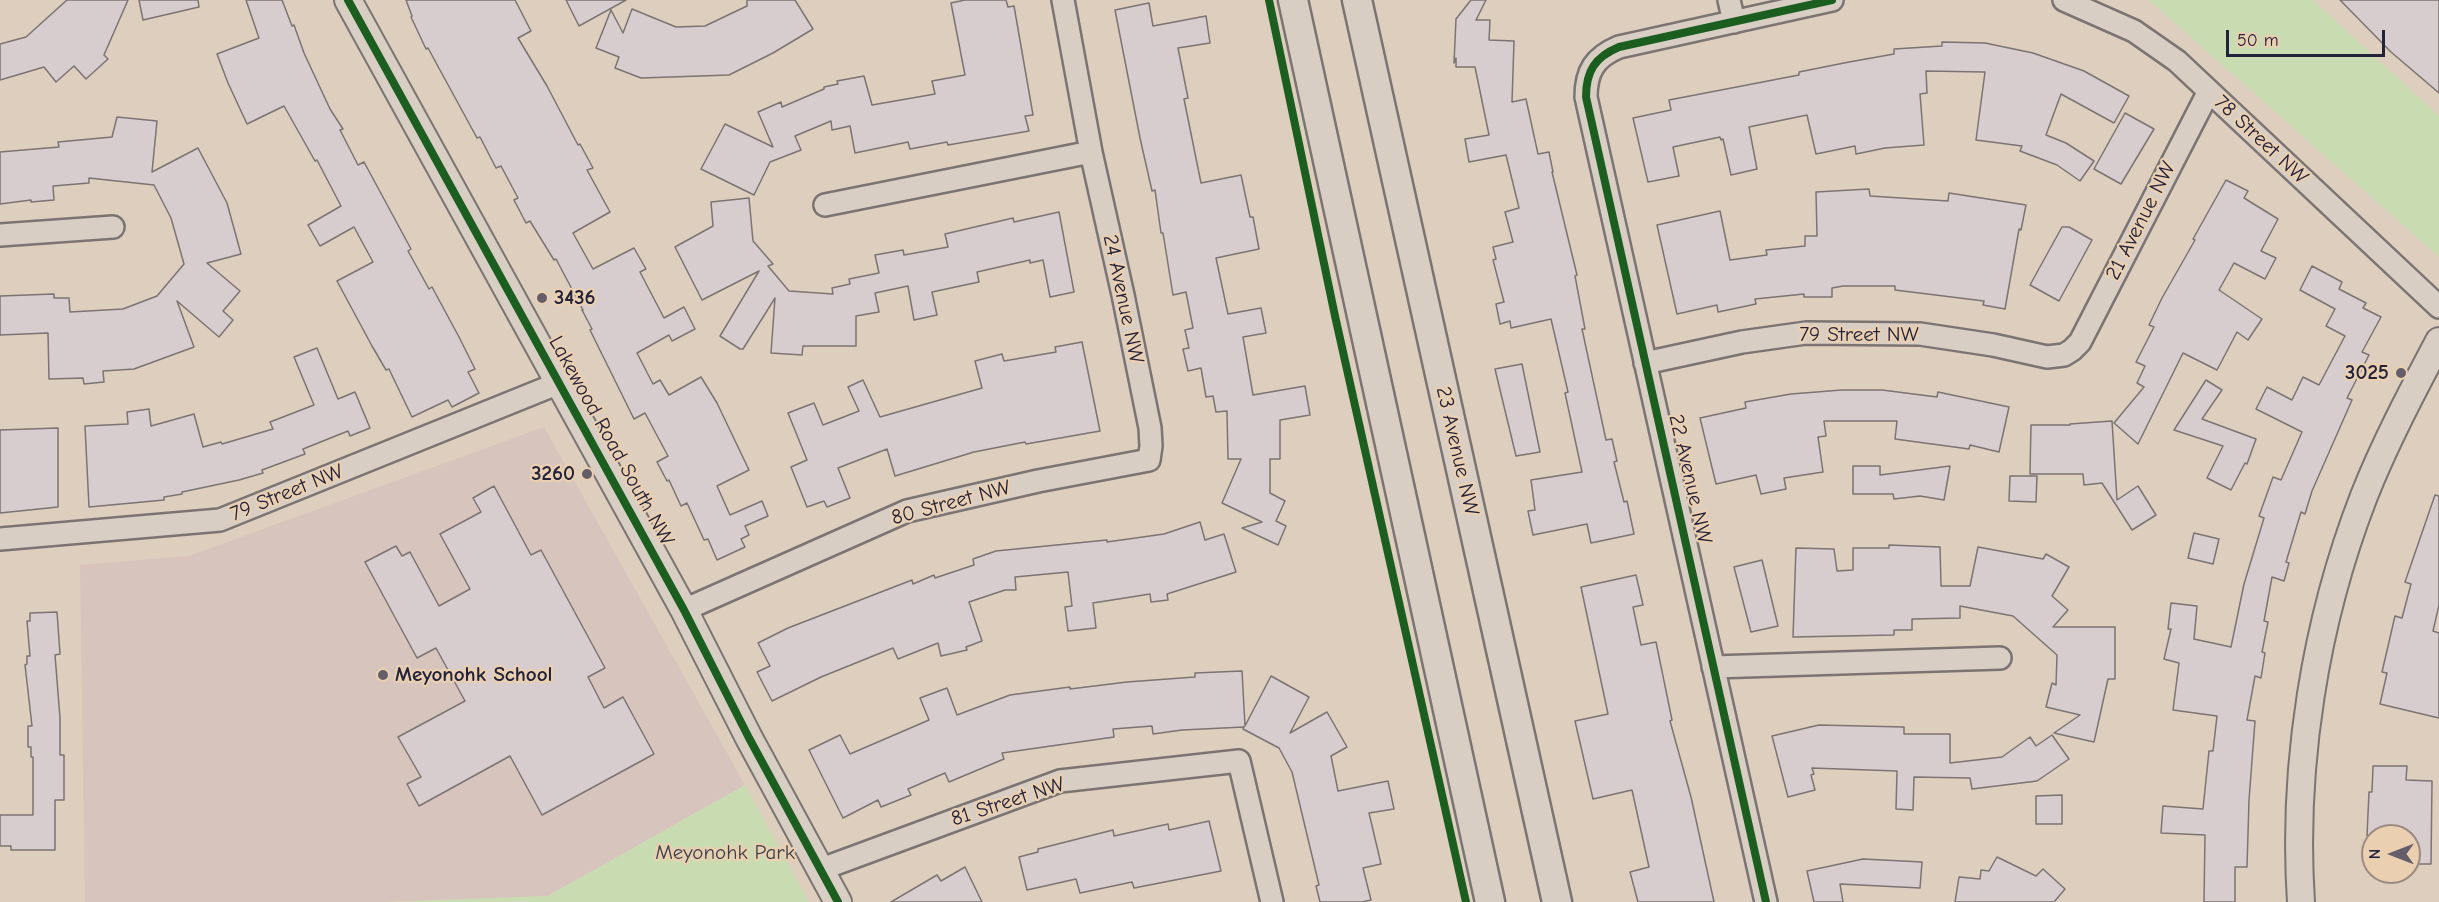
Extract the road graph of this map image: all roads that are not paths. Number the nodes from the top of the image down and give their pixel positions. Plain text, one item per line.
1 (348, 0) edge
2 (1063, 0) edge
3 (1293, 0) edge
4 (1357, 0) edge
5 (1729, 0) edge
6 (1832, 0) edge
7 (2064, 0) edge
8 (1734, 22) junction
9 (2209, 91) junction
10 (1090, 152) junction
11 (825, 205) dead end
12 (113, 227) dead end
13 (0, 235) edge
14 (2439, 307) edge
15 (2439, 341) edge
16 (2072, 350) joint
17 (1645, 363) junction
18 (559, 383) junction
19 (1151, 446) joint
20 (0, 539) edge
21 (684, 610) junction
22 (2001, 658) dead end
23 (1713, 667) junction
24 (819, 870) junction
25 (838, 902) edge
26 (1272, 902) edge
27 (1490, 902) edge
28 (1557, 902) edge
29 (1766, 902) edge
30 (2301, 902) edge

1 - 18 street, Lakewood Road South NW
2 - 10 street, 24 Avenue NW
3 - 27 main road
4 - 28 main road, 23 Avenue NW
5 - 8 street
6 - 8 street
7 - 9 street, 78 Street NW
8 - 17 street, 22 Avenue NW
9 - 14 street, 78 Street NW
9 - 16 street, 21 Avenue NW
10 - 11 street
10 - 19 street, 24 Avenue NW
12 - 13 street
15 - 30 street
16 - 17 street, 79 Street NW
17 - 23 street, 22 Avenue NW
18 - 20 street, 79 Street NW
18 - 21 street, Lakewood Road South NW
19 - 21 street, 80 Street NW
21 - 24 street, Lakewood Road South NW
22 - 23 street
23 - 29 street, 22 Avenue NW
24 - 25 street, Lakewood Road South NW
24 - 26 street, 81 Street NW

